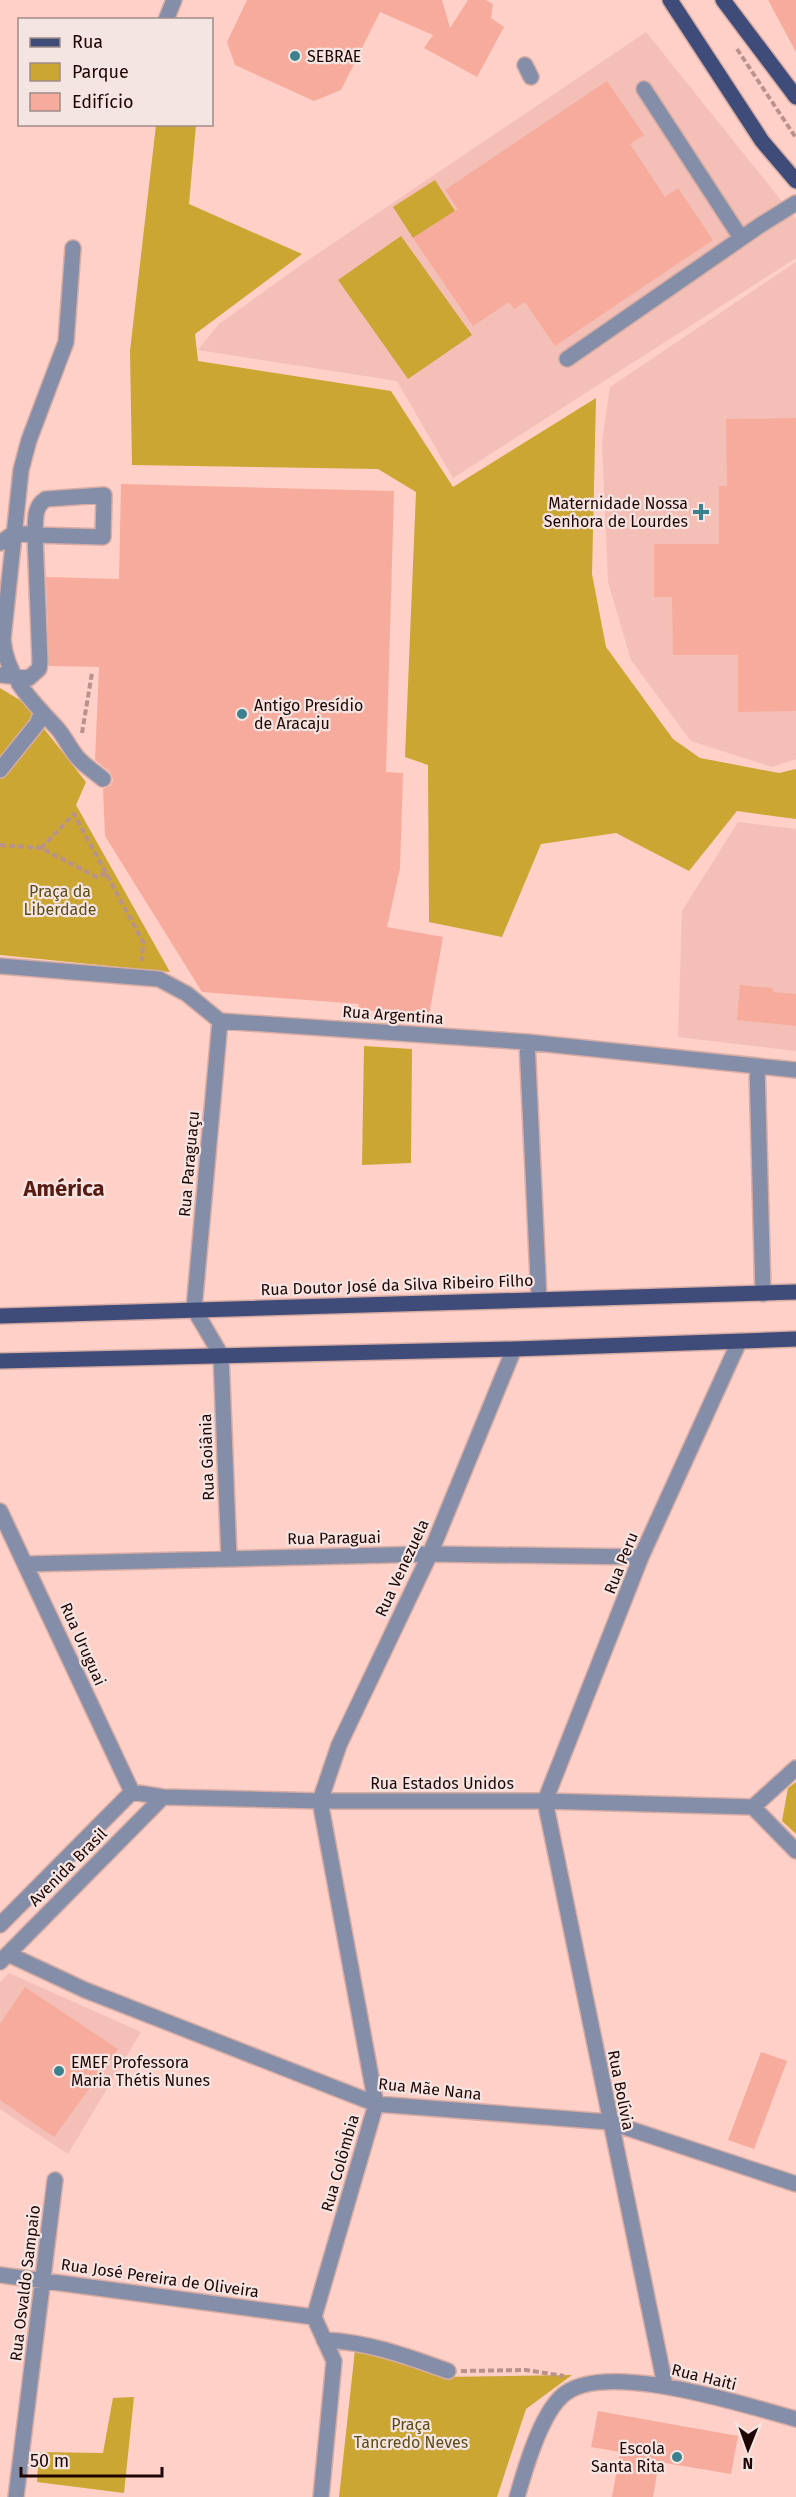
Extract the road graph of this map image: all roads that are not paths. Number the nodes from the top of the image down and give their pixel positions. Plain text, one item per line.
1 (174, 0) edge
2 (662, 0) edge
3 (670, 0) edge
4 (723, 0) edge
5 (167, 18) edge
6 (680, 18) junction
7 (644, 89) dead end
8 (796, 97) edge
9 (796, 181) edge
10 (796, 203) edge
11 (741, 238) junction
12 (73, 248) dead end
13 (567, 359) dead end
14 (14, 533) junction
15 (35, 536) junction
16 (0, 543) edge
17 (7, 676) edge
18 (41, 714) junction
19 (0, 770) edge
20 (103, 779) dead end
21 (0, 966) edge
22 (220, 1022) junction
23 (527, 1042) junction
24 (757, 1066) junction
25 (796, 1070) edge
26 (796, 1292) edge
27 (763, 1294) junction
28 (538, 1299) junction
29 (194, 1309) junction
30 (0, 1316) edge
31 (796, 1339) edge
32 (739, 1342) junction
33 (514, 1349) junction
34 (221, 1355) junction
35 (0, 1361) edge
36 (0, 1511) edge
37 (430, 1554) junction
38 (641, 1557) junction
39 (229, 1558) junction
40 (27, 1564) junction
41 (796, 1767) edge
42 (132, 1792) junction
43 (163, 1797) junction
44 (320, 1801) junction
45 (545, 1801) junction
46 (753, 1807) junction
47 (796, 1851) edge
48 (0, 1925) edge
49 (4, 1958) edge
50 (376, 2104) junction
51 (609, 2122) junction
52 (55, 2180) dead end
53 (796, 2184) edge
54 (0, 2275) edge
55 (45, 2281) junction
56 (315, 2317) junction
57 (324, 2340) junction
58 (448, 2371) road end
59 (665, 2385) junction
60 (796, 2419) edge
61 (0, 2495) edge
62 (16, 2497) edge
63 (321, 2497) edge
64 (517, 2497) edge

1 - 5 street
2 - 6 main road
3 - 6 main road
4 - 8 main road
6 - 9 main road
7 - 11 street
10 - 11 street
11 - 13 street
12 - 14 street
14 - 15 street
14 - 16 street
14 - 17 street
15 - 15 street
15 - 17 street
17 - 18 street
18 - 19 street
18 - 20 street
21 - 22 street
22 - 23 street, Rua Argentina
22 - 29 street, Rua Paraguaçu
23 - 24 street, Rua Argentina
23 - 28 street
24 - 25 street, Rua Argentina
24 - 27 street
26 - 27 main road, Rua Doutor José da Silva Ribeiro Filho
27 - 28 main road, Rua Doutor José da Silva Ribeiro Filho
28 - 29 main road, Rua Doutor José da Silva Ribeiro Filho
29 - 30 main road, Rua Doutor José da Silva Ribeiro Filho
29 - 34 street
31 - 32 main road
32 - 33 main road
32 - 38 street, Rua Peru
33 - 34 main road
33 - 37 street, Rua Venezuela
34 - 35 main road
34 - 39 street, Rua Goiânia
36 - 40 street, Rua Uruguai
37 - 38 street, Rua Paraguai
37 - 39 street, Rua Paraguai
37 - 44 street, Rua Venezuela
38 - 45 street, Rua Peru
39 - 40 street, Rua Paraguai
40 - 42 street, Rua Uruguai
41 - 46 street
42 - 43 street, Rua Estados Unidos
42 - 48 street, Avenida Brasil
43 - 44 street, Rua Estados Unidos
43 - 49 street, Avenida Brasil
44 - 45 street, Rua Estados Unidos
44 - 50 street, Rua Colômbia
45 - 46 street, Rua Estados Unidos
45 - 51 street, Rua Bolívia
46 - 47 street
49 - 50 street, Rua Mãe Nana
50 - 51 street, Rua Mãe Nana
50 - 56 street, Rua Colômbia
51 - 53 street, Rua Mãe Nana
51 - 59 street, Rua Bolívia
52 - 55 street, Rua Osvaldo Sampaio
54 - 55 street, Rua José Pereira de Oliveira
55 - 56 street, Rua José Pereira de Oliveira
55 - 62 street, Rua Osvaldo Sampaio
56 - 57 street
57 - 58 street
57 - 63 street
59 - 60 street, Rua Haiti
59 - 64 street, Rua Haiti
61 - 62 street

